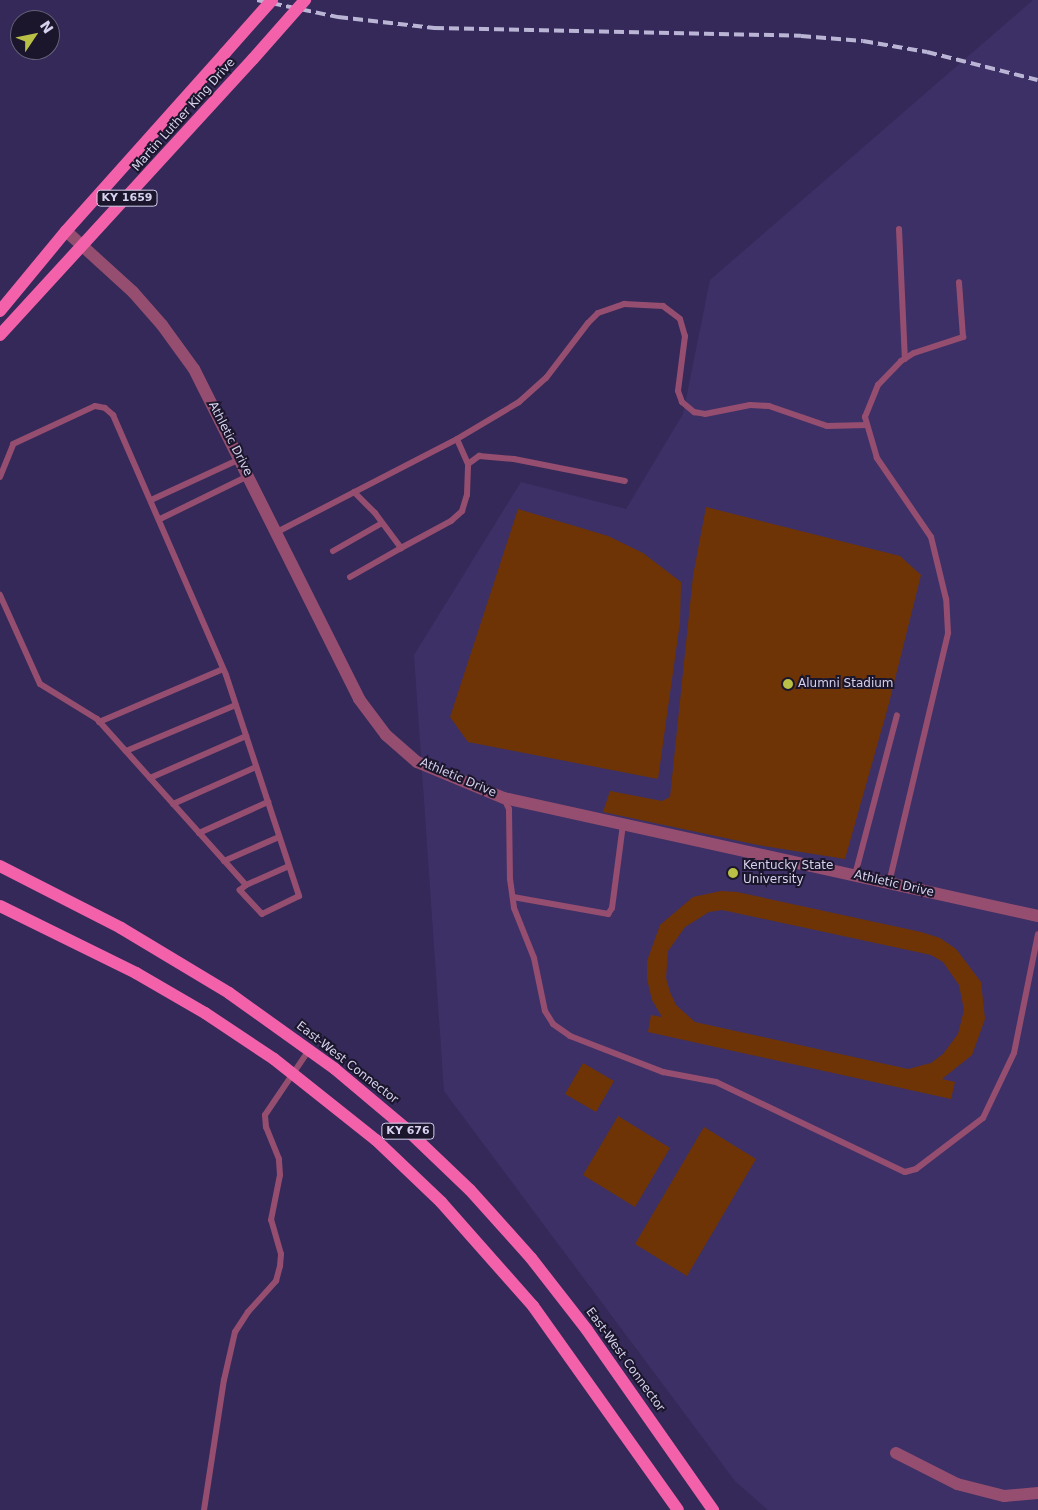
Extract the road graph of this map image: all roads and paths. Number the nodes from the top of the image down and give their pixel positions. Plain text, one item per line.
1 (272, 0) edge
2 (305, 0) edge
3 (899, 229) dead end
4 (66, 231) junction
5 (85, 246) junction
6 (959, 282) dead end
7 (0, 311) edge
8 (0, 335) edge
9 (906, 359) junction
10 (867, 425) junction
11 (458, 439) junction
12 (240, 459) junction
13 (468, 464) junction
14 (249, 476) junction
15 (0, 477) edge
16 (625, 481) dead end
17 (354, 492) junction
18 (151, 500) junction
19 (160, 519) junction
20 (382, 523) junction
21 (277, 532) junction
22 (401, 548) junction
23 (334, 551) dead end
24 (350, 577) dead end
25 (0, 594) edge
26 (223, 669) junction
27 (236, 705) junction
28 (897, 715) dead end
29 (99, 722) junction
30 (246, 736) junction
31 (126, 751) junction
32 (256, 767) junction
33 (150, 778) junction
34 (504, 798) junction
35 (268, 802) junction
36 (173, 804) junction
37 (623, 824) junction
38 (199, 833) junction
39 (279, 837) junction
40 (224, 861) junction
41 (0, 866) edge
42 (289, 866) junction
43 (855, 876) junction
44 (889, 883) junction
45 (246, 884) junction
46 (512, 897) junction
47 (0, 906) edge
48 (1038, 916) edge
49 (1038, 934) edge
50 (310, 1050) junction
51 (293, 1073) junction
52 (896, 1453) dead end
53 (1038, 1493) edge
54 (204, 1510) edge
55 (678, 1510) edge
56 (713, 1510) edge

1 - 4 main road, Martin Luther King Drive / KY 1659, bridge
2 - 5 main road, Martin Luther King Drive / KY 1659, bridge
3 - 9 lane
4 - 5 street, Athletic Drive
4 - 7 main road, Martin Luther King Drive / KY 1659
5 - 8 main road, Martin Luther King Drive / KY 1659
5 - 12 street, Athletic Drive
6 - 9 lane
9 - 10 lane
10 - 11 lane
10 - 44 lane
11 - 13 lane
11 - 17 lane
12 - 14 street, Athletic Drive
12 - 18 lane
13 - 16 lane
13 - 22 lane
14 - 19 lane
14 - 21 street, Athletic Drive
15 - 18 lane
17 - 20 lane
17 - 21 lane
18 - 19 lane
19 - 26 lane
20 - 22 lane
20 - 23 lane
21 - 34 street, Athletic Drive
22 - 24 lane
25 - 29 lane
26 - 27 lane
26 - 29 lane
27 - 30 lane
27 - 31 lane
28 - 43 lane
29 - 31 lane
30 - 32 lane
30 - 33 lane
31 - 33 lane
32 - 35 lane
32 - 36 lane
33 - 36 lane
34 - 37 street, Athletic Drive
34 - 46 lane
35 - 38 lane
35 - 39 lane
36 - 38 lane
37 - 43 street, Athletic Drive
37 - 46 lane
38 - 40 lane
39 - 40 lane
39 - 42 lane
40 - 45 lane
41 - 50 main road, East-West Connector / KY 676
42 - 45 lane
42 - 45 lane
43 - 44 street, Athletic Drive
44 - 48 street, Athletic Drive
46 - 49 lane
47 - 51 main road, KY 676
50 - 51 lane
50 - 56 main road, East-West Connector / KY 676
51 - 54 lane
51 - 55 main road, KY 676
52 - 53 street

